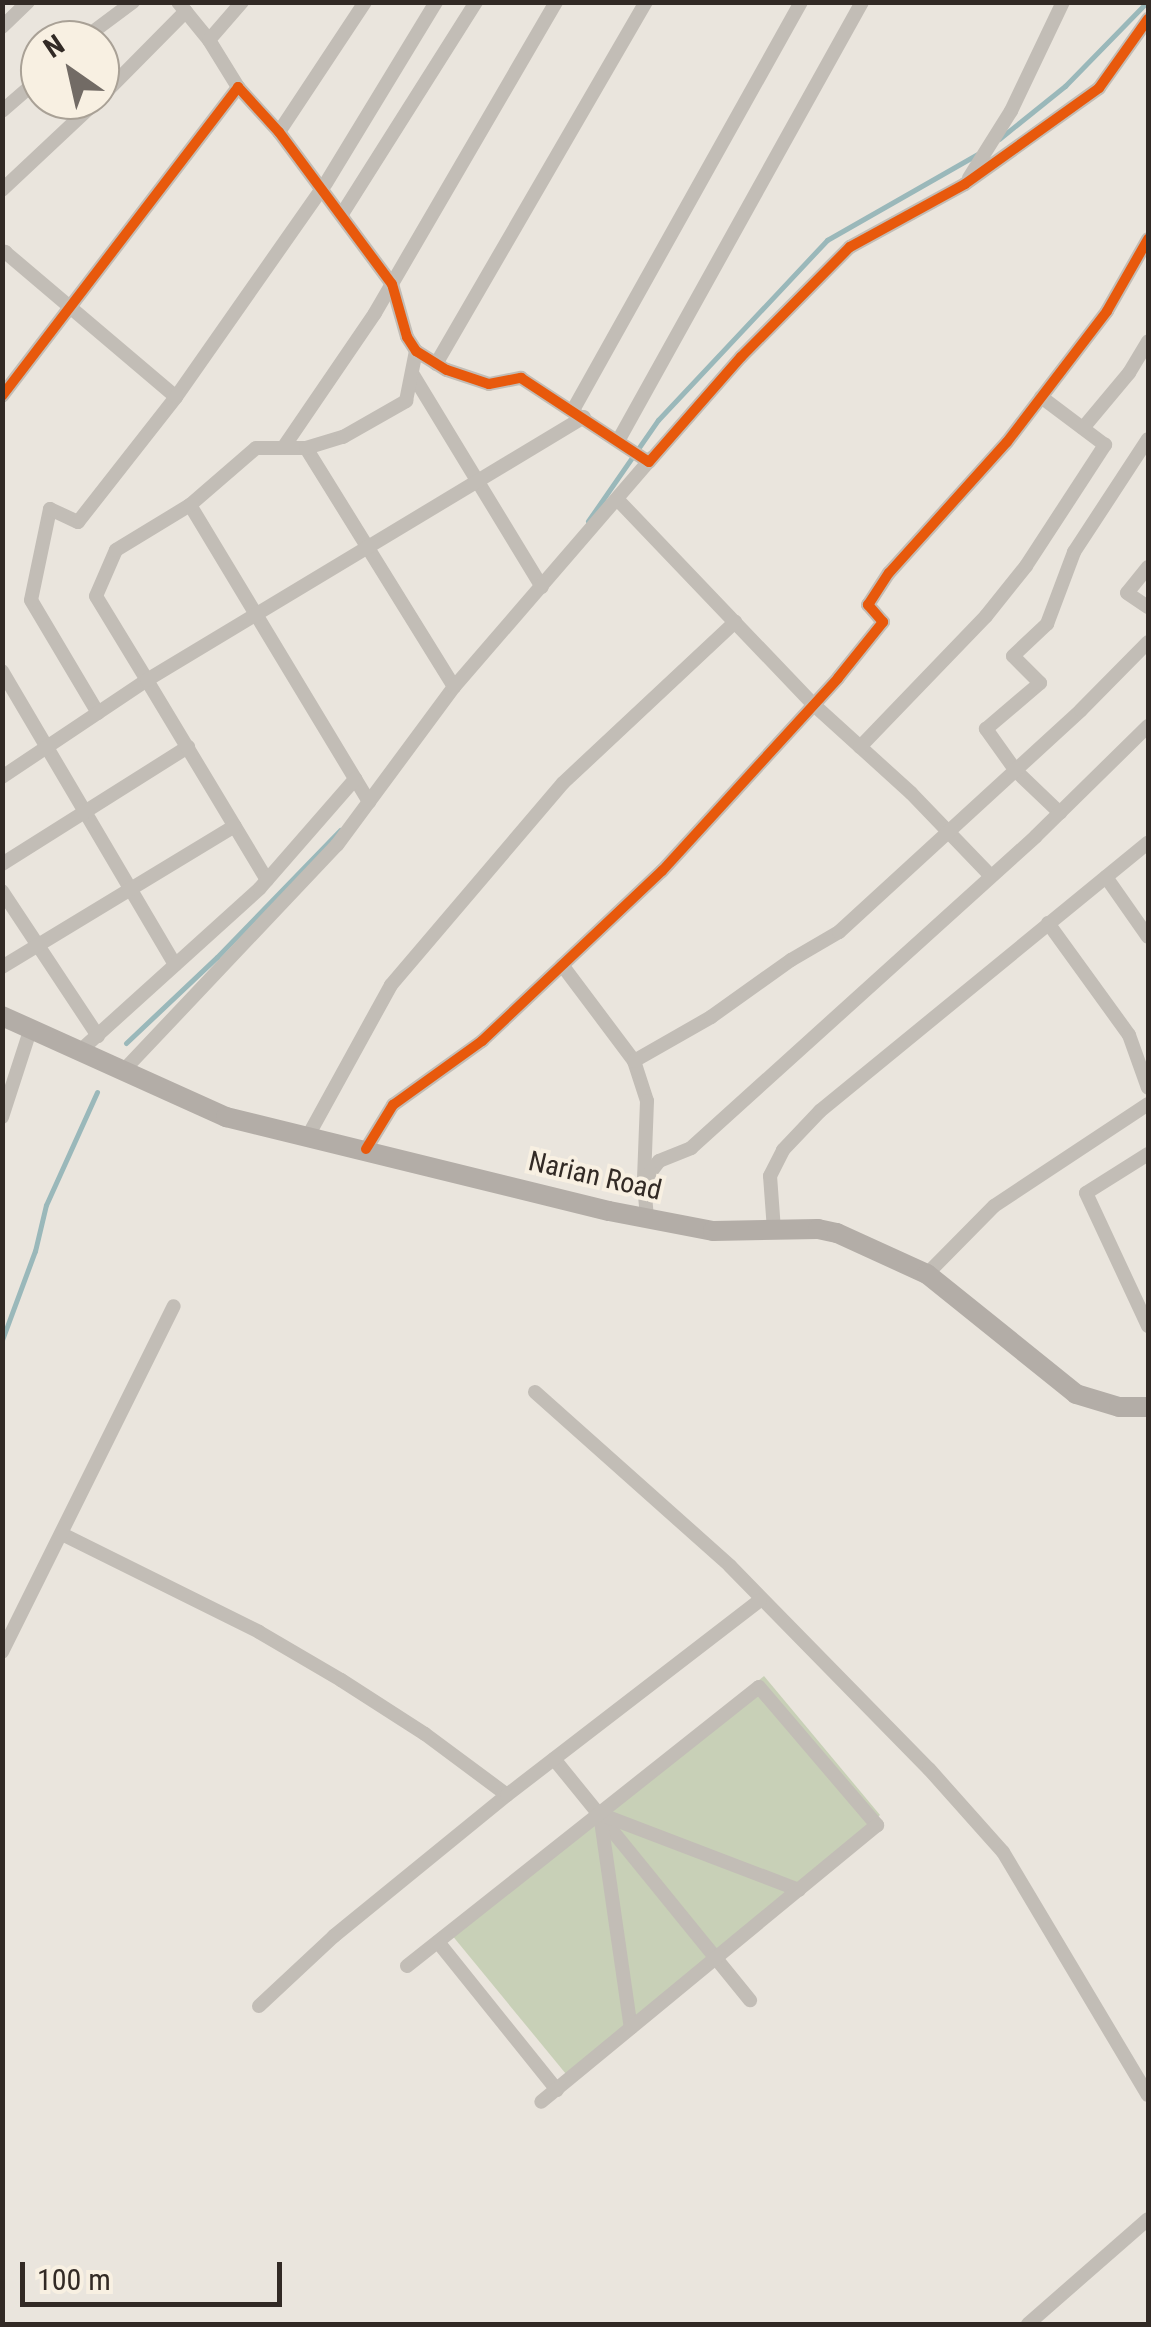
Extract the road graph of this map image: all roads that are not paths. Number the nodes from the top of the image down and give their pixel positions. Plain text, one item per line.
1 (28, 2) edge
2 (133, 2) edge
3 (242, 2) edge
4 (365, 2) edge
5 (436, 2) edge
6 (476, 2) edge
7 (556, 2) edge
8 (646, 2) edge
9 (801, 2) edge
10 (862, 2) edge
11 (1062, 2) edge
12 (182, 7) edge
13 (1148, 19) edge
14 (109, 20) edge
15 (2, 27) edge
16 (209, 40) junction
17 (120, 76) edge
18 (238, 87) junction
19 (77, 120) edge
20 (278, 132) junction
21 (965, 184) junction
22 (322, 188) junction
23 (2, 190) edge
24 (342, 214) junction
25 (1148, 238) edge
26 (2, 254) edge
27 (392, 284) junction
28 (69, 308) junction
29 (1148, 341) edge
30 (416, 351) junction
31 (436, 364) junction
32 (413, 375) junction
33 (2, 396) edge
34 (176, 397) junction
35 (1042, 397) junction
36 (578, 413) junction
37 (1083, 428) junction
38 (1148, 438) edge
39 (618, 440) junction
40 (283, 448) junction
41 (306, 448) junction
42 (655, 455) junction
43 (479, 484) junction
44 (618, 500) junction
45 (190, 506) junction
46 (369, 548) junction
47 (1148, 568) edge
48 (542, 588) junction
49 (1148, 607) edge
50 (256, 614) junction
51 (735, 622) junction
52 (1148, 642) edge
53 (2, 671) edge
54 (146, 680) junction
55 (454, 687) junction
56 (814, 705) junction
57 (98, 713) junction
58 (1148, 726) edge
59 (47, 747) junction
60 (188, 747) junction
61 (860, 747) junction
62 (1016, 770) junction
63 (2, 776) edge
64 (355, 779) junction
65 (369, 802) junction
66 (84, 811) junction
67 (1060, 813) junction
68 (235, 826) junction
69 (950, 832) junction
70 (1148, 843) edge
71 (2, 864) edge
72 (990, 875) junction
73 (1106, 877) junction
74 (267, 880) junction
75 (130, 890) junction
76 (2, 891) edge
77 (1048, 924) junction
78 (1148, 937) edge
79 (40, 945) junction
80 (562, 965) junction
81 (175, 966) junction
82 (2, 967) edge
83 (2, 1016) edge
84 (31, 1028) junction
85 (98, 1036) junction
86 (81, 1050) junction
87 (634, 1062) junction
88 (124, 1070) junction
89 (1148, 1088) edge
90 (1148, 1104) edge
91 (2, 1117) edge
92 (308, 1136) junction
93 (366, 1149) junction
94 (1148, 1154) edge
95 (644, 1181) junction
96 (647, 1218) junction
97 (774, 1230) junction
98 (927, 1274) junction
99 (174, 1306) dead end
100 (1148, 1326) edge
101 (535, 1392) dead end
102 (1148, 1407) edge
103 (62, 1534) junction
104 (760, 1600) junction
105 (2, 1652) edge
106 (554, 1759) junction
107 (507, 1795) junction
108 (600, 1813) junction
109 (799, 1890) junction
110 (438, 1942) junction
111 (716, 1958) junction
112 (407, 1966) dead end
113 (750, 2000) dead end
114 (259, 2006) dead end
115 (631, 2028) junction
116 (557, 2090) junction
117 (1148, 2095) edge
118 (541, 2102) dead end
119 (1148, 2219) edge
120 (1028, 2324) edge

1 - 15 street
2 - 14 street
3 - 16 street
4 - 20 street
5 - 22 street
6 - 24 street
7 - 27 street
8 - 31 street
9 - 36 street
10 - 39 street
11 - 21 street
12 - 16 street
12 - 17 street
13 - 21 street
16 - 18 street
18 - 20 street
18 - 28 street
19 - 23 street
20 - 22 street
21 - 42 street
22 - 24 street
22 - 34 street
24 - 27 street
25 - 35 street
26 - 28 street
27 - 30 street
27 - 40 street
28 - 33 street
28 - 34 street
29 - 37 street
30 - 31 street
30 - 32 street
31 - 36 street
32 - 41 street
32 - 43 street
34 - 57 street
35 - 37 street
35 - 56 street
36 - 39 street
36 - 43 street
37 - 61 street
38 - 62 street
39 - 42 street
40 - 41 street
40 - 45 street
41 - 46 street
42 - 44 street
43 - 46 street
43 - 48 street
44 - 48 street
44 - 51 street
45 - 50 street
45 - 54 street
46 - 50 street
46 - 55 street
47 - 49 street
48 - 55 street
50 - 54 street
50 - 64 street
51 - 56 street
51 - 92 street
52 - 62 street
53 - 59 street
54 - 57 street
54 - 60 street
55 - 65 street
56 - 61 street
56 - 80 street
57 - 59 street
58 - 67 street
59 - 63 street
59 - 66 street
60 - 66 street
60 - 68 street
61 - 69 street
62 - 67 street
62 - 69 street
64 - 65 street
64 - 74 street
65 - 88 street
66 - 71 street
66 - 75 street
67 - 72 street
68 - 74 street
68 - 75 street
69 - 72 street
69 - 87 street
70 - 73 street
72 - 95 street
73 - 77 street
73 - 78 street
74 - 81 street
75 - 79 street
75 - 81 street
76 - 79 street
77 - 89 street
77 - 97 street
79 - 82 street
79 - 85 street
80 - 87 street
80 - 93 street
81 - 85 street
83 - 84 main road, Narian Road
84 - 86 main road, Narian Road
84 - 91 street
85 - 86 street
86 - 88 main road, Narian Road
87 - 95 street
88 - 92 main road, Narian Road
90 - 98 street
92 - 93 main road, Narian Road
93 - 96 main road, Narian Road
94 - 100 street
95 - 96 street
96 - 97 main road, Narian Road
97 - 98 main road, Narian Road
98 - 102 main road, Narian Road
99 - 103 street
101 - 104 street
103 - 105 street
103 - 107 street
104 - 106 street
104 - 117 street
106 - 107 street
106 - 108 street
107 - 114 street
108 - 109 street
108 - 109 street
108 - 110 street
108 - 111 street
108 - 115 street
109 - 111 street
110 - 112 street
110 - 116 street
111 - 113 street
111 - 115 street
115 - 116 street
116 - 118 street
119 - 120 street

